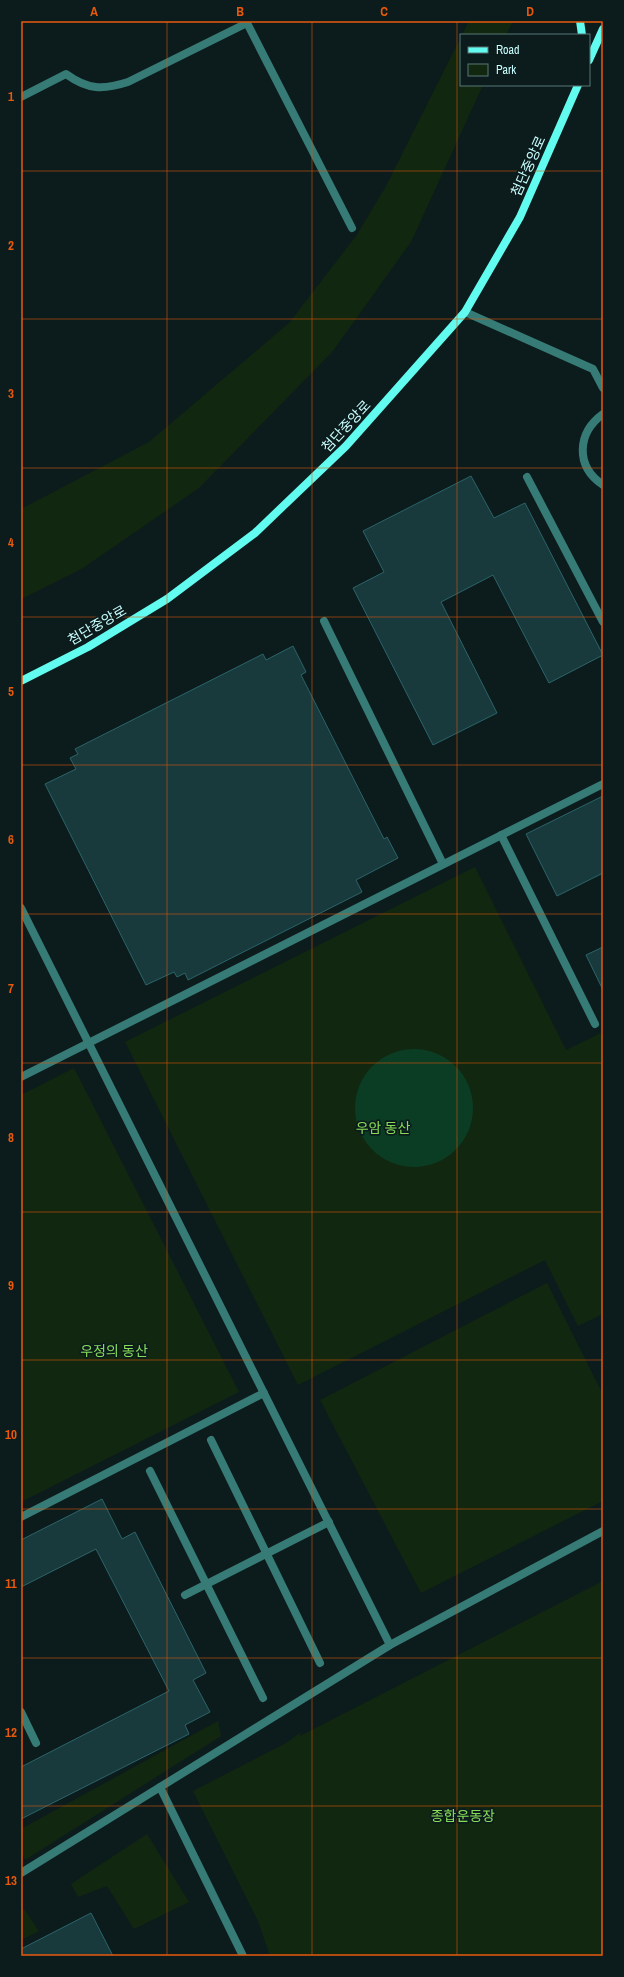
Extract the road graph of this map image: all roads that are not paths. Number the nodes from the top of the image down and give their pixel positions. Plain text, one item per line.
1 (580, 21) edge
2 (603, 29) edge
3 (582, 34) edge
4 (590, 58) edge
5 (578, 86) edge
6 (21, 97) edge
7 (352, 228) dead end
8 (465, 312) junction
9 (603, 388) edge
10 (603, 414) edge
11 (527, 476) dead end
12 (603, 485) edge
13 (324, 621) dead end
14 (603, 622) edge
15 (21, 681) edge
16 (603, 784) edge
17 (501, 835) junction
18 (443, 864) junction
19 (22, 911) edge
20 (595, 1024) dead end
21 (88, 1043) junction
22 (21, 1077) edge
23 (264, 1393) junction
24 (211, 1440) dead end
25 (150, 1471) dead end
26 (21, 1517) edge
27 (329, 1522) junction
28 (603, 1531) edge
29 (266, 1554) junction
30 (206, 1584) junction
31 (185, 1595) dead end
32 (390, 1645) junction
33 (320, 1663) dead end
34 (263, 1698) dead end
35 (21, 1712) edge
36 (36, 1743) dead end
37 (160, 1787) junction
38 (21, 1874) edge
39 (243, 1956) edge

1 - 3 street
2 - 4 street
5 - 8 street, 첨단중앙로
6 - 7 lane
8 - 9 lane
8 - 15 street, 첨단중앙로
10 - 12 lane
11 - 14 lane
13 - 18 lane
16 - 17 lane
17 - 18 lane
17 - 20 lane
18 - 21 lane
19 - 21 lane
21 - 22 lane
21 - 23 lane
23 - 26 lane
23 - 27 lane
24 - 29 lane
25 - 30 lane
27 - 29 lane
27 - 32 lane
28 - 32 lane
29 - 30 lane
29 - 33 lane
30 - 31 lane
30 - 34 lane
32 - 37 lane
35 - 36 lane
37 - 38 lane
37 - 39 lane

